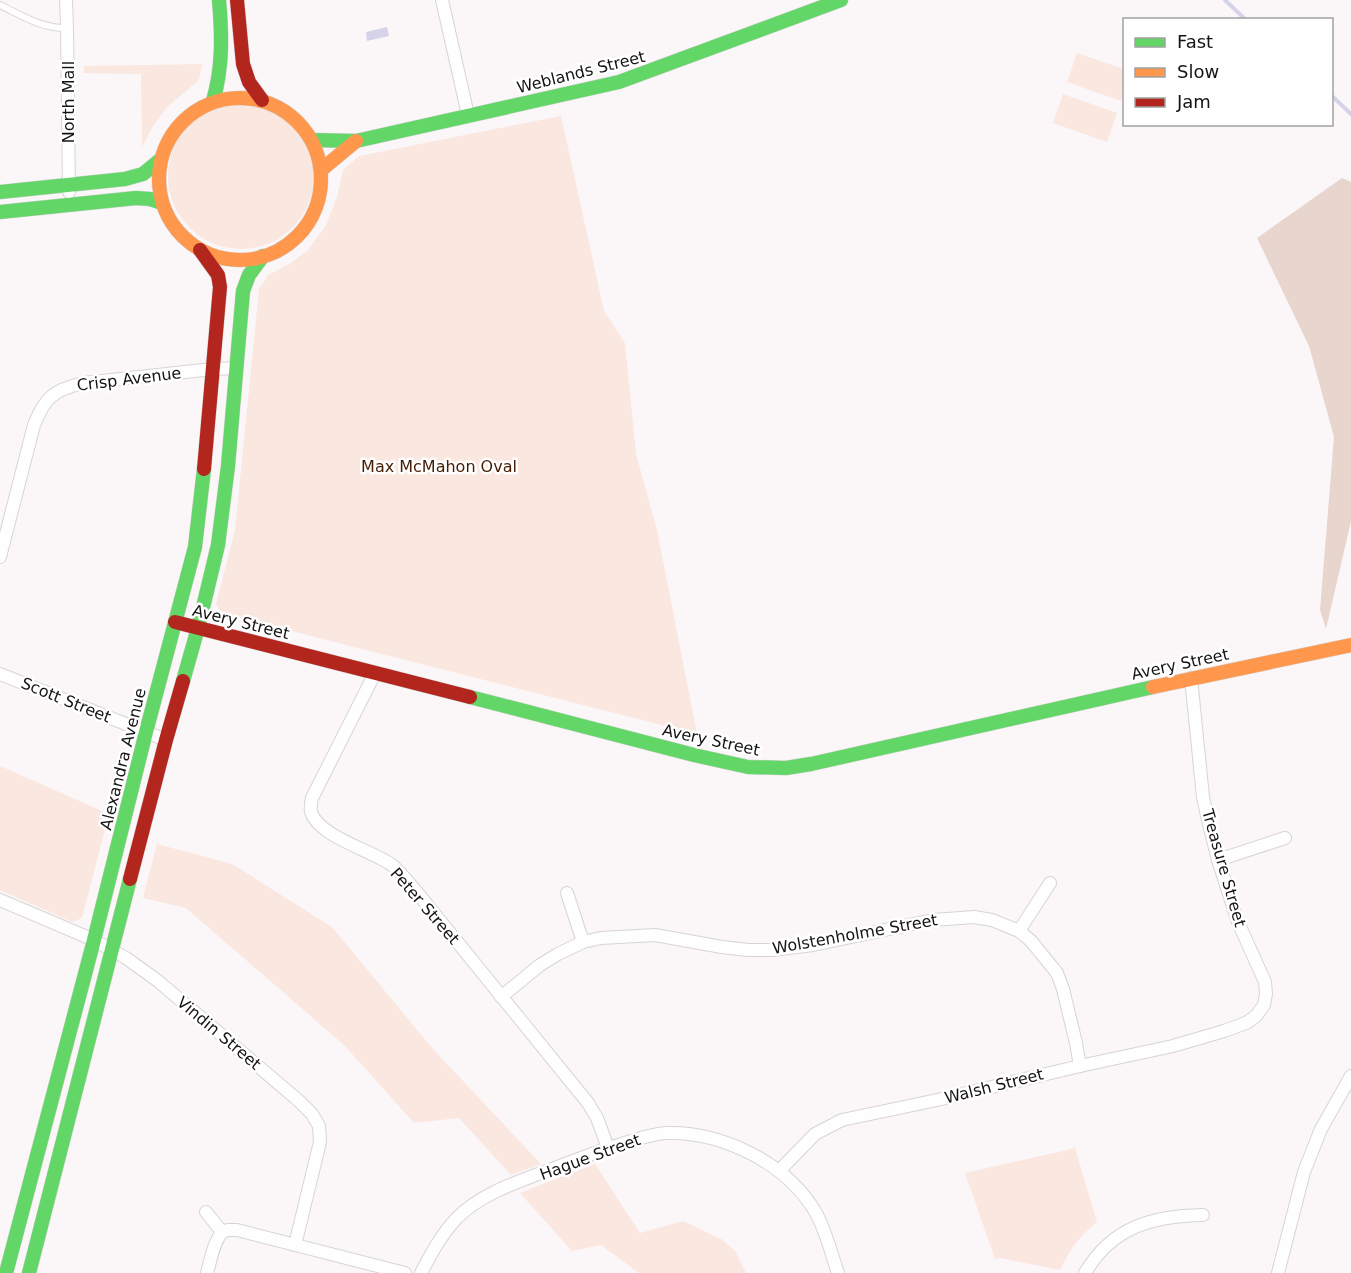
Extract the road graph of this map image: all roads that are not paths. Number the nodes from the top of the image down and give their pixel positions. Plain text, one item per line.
1 (66, 0) edge
2 (219, 0) edge
3 (237, 0) edge
4 (442, 0) edge
5 (841, 0) edge
6 (0, 5) edge
7 (68, 28) junction
8 (262, 100) junction
9 (213, 101) junction
10 (468, 115) junction
11 (312, 140) junction
12 (356, 141) junction
13 (160, 160) junction
14 (321, 170) junction
15 (68, 185) junction
16 (0, 192) edge
17 (162, 203) junction
18 (69, 205) junction
19 (0, 212) edge
20 (200, 250) junction
21 (263, 256) junction
22 (236, 368) junction
23 (213, 369) junction
24 (0, 557) edge
25 (175, 622) junction
26 (198, 628) junction
27 (1351, 645) edge
28 (375, 673) junction
29 (0, 674) edge
30 (1191, 678) junction
31 (146, 732) junction
32 (166, 740) junction
33 (1285, 838) dead end
34 (1218, 860) junction
35 (1050, 883) dead end
36 (567, 893) dead end
37 (0, 900) edge
38 (1019, 931) junction
39 (94, 940) junction
40 (583, 942) junction
41 (113, 949) junction
42 (501, 997) junction
43 (1224, 1031) joint
44 (1080, 1066) junction
45 (1351, 1076) edge
46 (608, 1148) junction
47 (780, 1170) junction
48 (26, 1196) junction
49 (47, 1202) junction
50 (206, 1212) dead end
51 (1203, 1215) dead end
52 (222, 1232) junction
53 (295, 1245) junction
54 (6, 1273) edge
55 (29, 1273) edge
56 (207, 1273) edge
57 (405, 1273) edge
58 (421, 1273) edge
59 (838, 1273) edge
60 (1085, 1273) edge
61 (1278, 1273) edge

1 - 7 street, North Mall
2 - 9 main road
3 - 8 main road
4 - 10 street
5 - 10 main road, Weblands Street
6 - 7 lane
7 - 15 street, North Mall
8 - 9 main road
8 - 11 main road
9 - 13 main road
10 - 12 main road, Weblands Street
11 - 12 main road, Weblands Street
11 - 14 main road
12 - 14 main road, Weblands Street
13 - 15 main road
13 - 17 main road
14 - 21 main road
15 - 16 main road
15 - 18 street, North Mall
17 - 18 main road
17 - 20 main road
18 - 19 main road
20 - 21 main road
20 - 23 main road, Alexandra Avenue
21 - 22 main road
22 - 23 street, Crisp Avenue
22 - 26 main road
23 - 24 street, Crisp Avenue
23 - 25 main road, Alexandra Avenue
25 - 26 main road, Avery Street
25 - 31 main road, Alexandra Avenue
26 - 28 main road, Avery Street
26 - 32 main road
27 - 30 main road, Avery Street
28 - 30 main road, Avery Street
28 - 42 street, Peter Street
29 - 31 street, Scott Street
30 - 34 street, Treasure Street
31 - 32 street, Scott Street
31 - 39 main road, Alexandra Avenue
32 - 41 main road
33 - 34 street
34 - 43 street, Treasure Street
35 - 38 street
36 - 40 street
37 - 39 street, Vindin Street
38 - 40 street, Wolstenholme Street
38 - 44 street, Wolstenholme Street
39 - 41 street, Vindin Street
39 - 48 main road, Alexandra Avenue
40 - 42 street, Wolstenholme Street
41 - 49 main road
41 - 53 street, Vindin Street
42 - 46 street, Peter Street
43 - 44 street, Walsh Street
44 - 47 street, Walsh Street
45 - 61 street
46 - 47 street, Hague Street
46 - 58 street, Hague Street
47 - 59 street, Hague Street
48 - 49 lane
48 - 54 main road, Alexandra Avenue
49 - 55 main road
50 - 52 street
51 - 60 street
52 - 53 street
52 - 56 street
53 - 57 street

